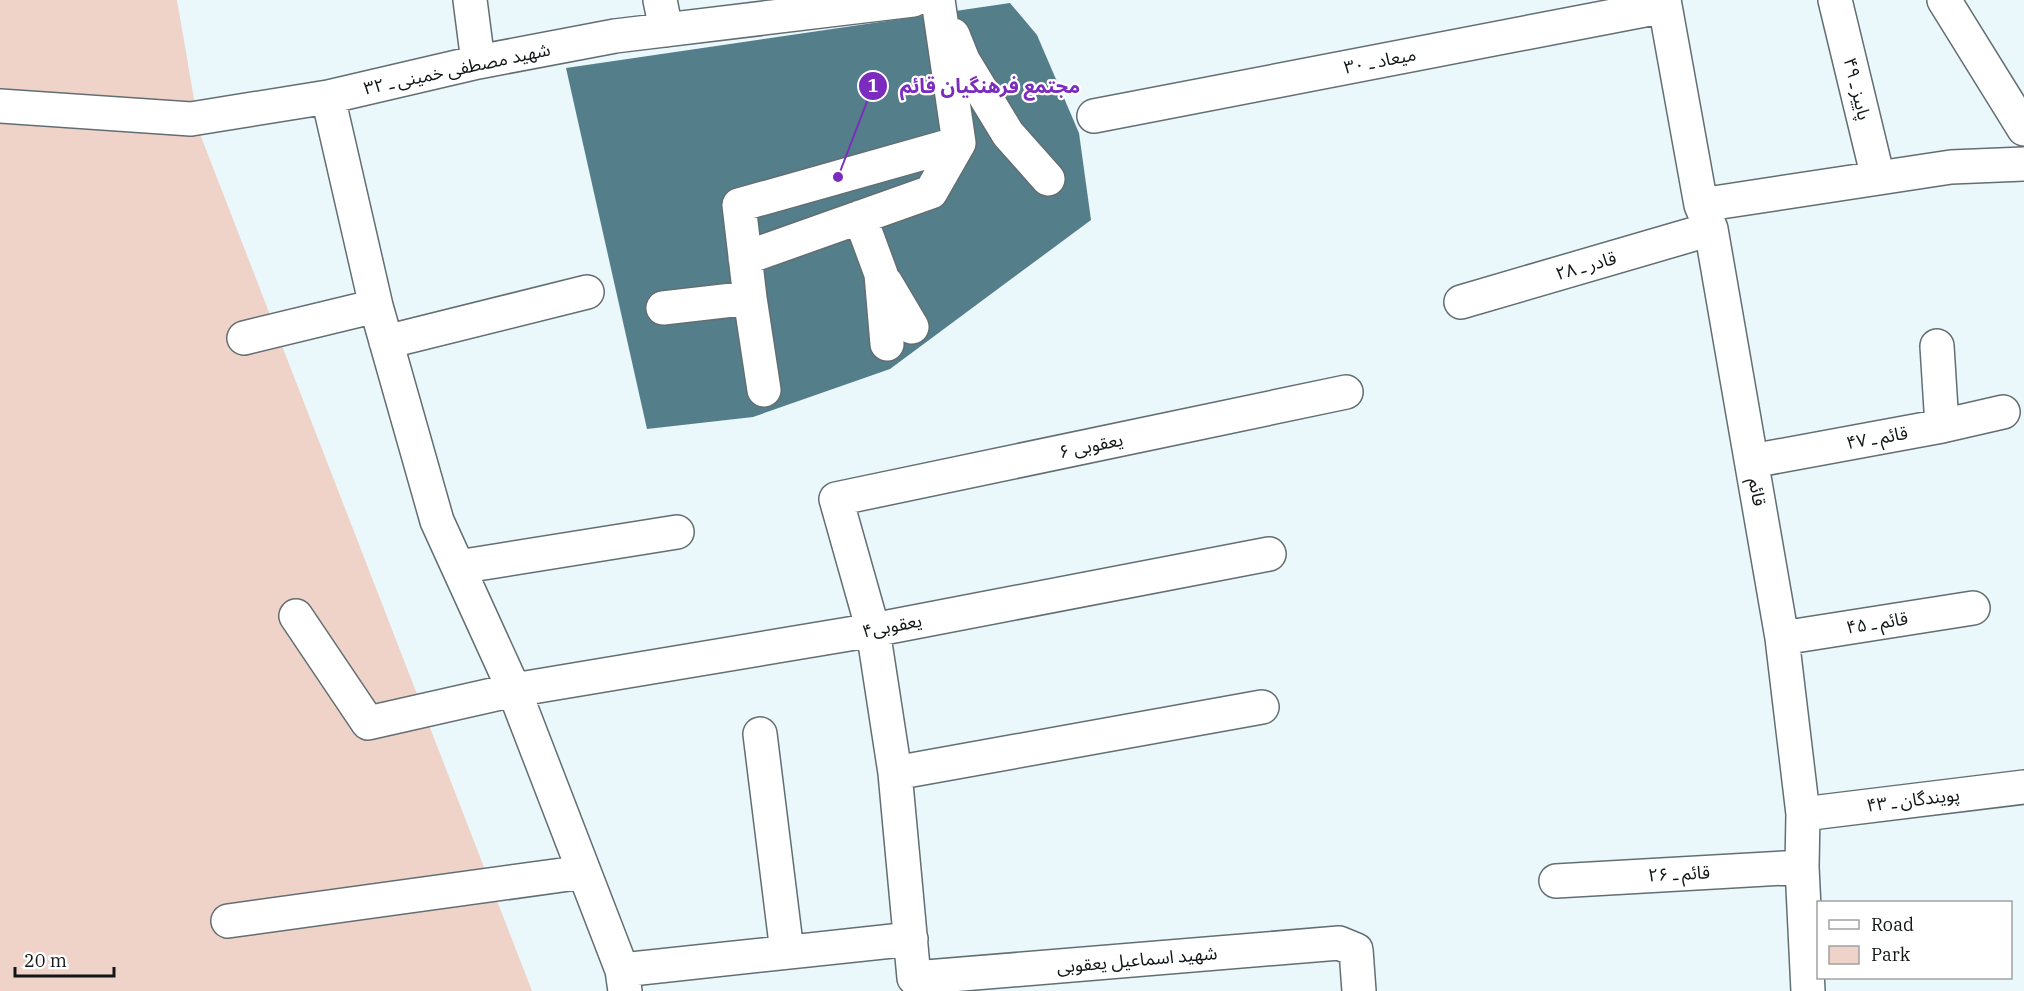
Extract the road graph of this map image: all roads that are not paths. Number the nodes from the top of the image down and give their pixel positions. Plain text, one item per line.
1 (471, 0) edge
2 (913, 0) edge
3 (938, 0) edge
4 (1835, 0) edge
5 (1944, 0) edge
6 (1664, 3) edge
7 (849, 4) edge
8 (663, 15) edge
9 (478, 62) junction
10 (328, 97) junction
11 (0, 106) edge
12 (1094, 116) dead end
13 (2024, 129) edge
14 (958, 143) junction
15 (2024, 164) edge
16 (1048, 178) dead end
17 (1878, 178) junction
18 (860, 217) junction
19 (1706, 217) junction
20 (745, 258) junction
21 (587, 292) dead end
22 (750, 298) junction
23 (1461, 302) dead end
24 (376, 306) junction
25 (663, 309) dead end
26 (899, 335) dead end
27 (243, 338) dead end
28 (386, 342) junction
29 (1937, 346) dead end
30 (764, 390) dead end
31 (1346, 393) dead end
32 (2002, 412) dead end
33 (1942, 426) junction
34 (1752, 461) junction
35 (677, 532) dead end
36 (1269, 554) dead end
37 (458, 567) junction
38 (1973, 608) dead end
39 (296, 616) dead end
40 (873, 630) junction
41 (1782, 638) junction
42 (514, 690) junction
43 (1262, 707) dead end
44 (760, 734) dead end
45 (895, 773) junction
46 (2024, 787) edge
47 (1803, 814) junction
48 (1802, 867) junction
49 (584, 872) junction
50 (1556, 881) dead end
51 (228, 921) dead end
52 (911, 939) junction
53 (787, 952) junction
54 (623, 980) edge
55 (1359, 991) edge
56 (1808, 991) edge

1 - 9 street
2 - 7 street, شهید مصطفی خمینی ـ ۳۲
3 - 14 street
3 - 16 street
4 - 17 street, پاییز ـ ۴۹
5 - 13 street
6 - 12 street, میعاد ـ ۳۰
6 - 19 street, قائم
7 - 8 street, شهید مصطفی خمینی ـ ۳۲
8 - 9 street, شهید مصطفی خمینی ـ ۳۲
9 - 10 street, شهید مصطفی خمینی ـ ۳۲
10 - 11 street, شهید مصطفی خمینی ـ ۳۲
10 - 24 street
14 - 18 street
14 - 20 street
15 - 17 street
17 - 19 street
18 - 20 street
18 - 26 street
19 - 23 street, قادر ـ ۲۸
19 - 34 street, قائم
20 - 22 street
21 - 28 street
22 - 25 street
22 - 30 street
24 - 27 street
24 - 28 street
28 - 37 street
29 - 33 street
31 - 40 street, یعقوبی ۶
32 - 33 street, قائم ـ ۴۷
33 - 34 street, قائم ـ ۴۷
34 - 41 street, قائم
35 - 37 street
36 - 40 street, یعقوبی۴
37 - 42 street
38 - 41 street, قائم ـ ۴۵
39 - 42 street, یعقوبی۴
40 - 42 street, یعقوبی۴
40 - 45 street
41 - 47 street, قائم
42 - 49 street
43 - 45 street
44 - 53 street
45 - 52 street
46 - 47 street, پویندگان ـ ۴۳
47 - 48 street, قائم
48 - 50 street, قائم ـ ۲۶
48 - 56 street, قائم
49 - 51 street
49 - 54 street
52 - 53 street
52 - 55 street, شهید اسماعیل یعقوبی
53 - 54 street

